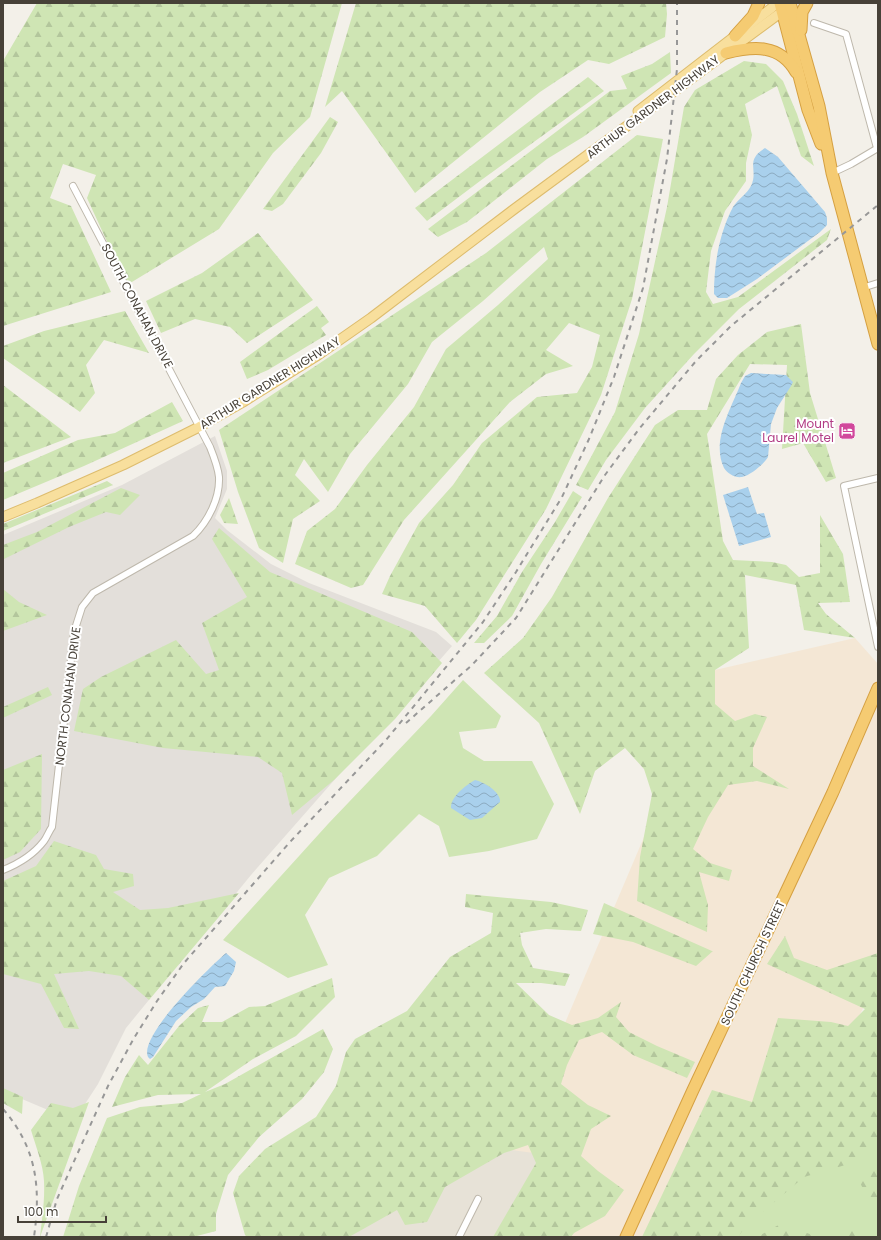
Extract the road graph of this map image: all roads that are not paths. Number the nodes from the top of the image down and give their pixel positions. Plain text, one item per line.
1 (760, 3) edge
2 (807, 3) edge
3 (786, 5) edge
4 (814, 23) dead end
5 (735, 36) junction
6 (800, 39) junction
7 (726, 53) junction
8 (800, 80) junction
9 (877, 148) edge
10 (832, 173) junction
11 (73, 186) dead end
12 (513, 210) junction
13 (878, 284) edge
14 (862, 288) junction
15 (878, 344) edge
16 (200, 427) junction
17 (878, 478) edge
18 (3, 517) edge
19 (878, 647) edge
20 (878, 688) edge
21 (3, 870) edge
22 (478, 1199) dead end
23 (459, 1237) edge
24 (626, 1237) edge

1 - 5 highway
2 - 6 highway
3 - 5 main road, ARTHUR GARDNER HIGHWAY
3 - 6 highway
3 - 7 main road, ARTHUR GARDNER HIGHWAY
3 - 8 highway
4 - 9 street
5 - 12 main road, ARTHUR GARDNER HIGHWAY
6 - 10 highway
7 - 8 highway
7 - 12 main road, ARTHUR GARDNER HIGHWAY
8 - 10 highway
9 - 10 street
10 - 14 highway
11 - 16 street, SOUTH CONAHAN DRIVE
12 - 16 main road, ARTHUR GARDNER HIGHWAY
13 - 14 street
14 - 15 highway
16 - 18 main road, ARTHUR GARDNER HIGHWAY
16 - 21 street, NORTH CONAHAN DRIVE
17 - 19 street
20 - 24 highway, SOUTH CHURCH STREET
22 - 23 street

